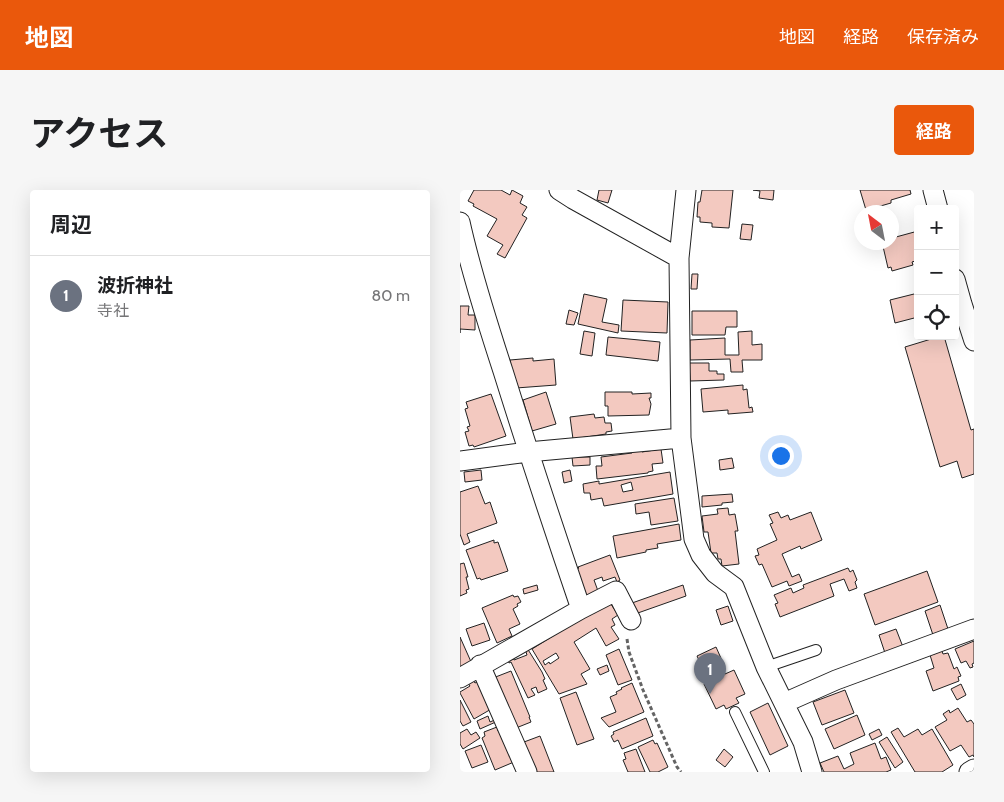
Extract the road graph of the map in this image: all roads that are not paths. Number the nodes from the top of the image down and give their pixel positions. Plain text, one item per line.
1 (559, 190) edge
2 (686, 190) edge
3 (933, 190) edge
4 (937, 205) edge
5 (460, 222) edge
6 (679, 258) junction
7 (959, 293) edge
8 (974, 341) edge
9 (681, 438) junction
10 (528, 452) junction
11 (460, 461) edge
12 (581, 609) junction
13 (632, 620) road end
14 (974, 629) edge
15 (816, 650) dead end
16 (480, 666) junction
17 (766, 667) junction
18 (460, 678) edge
19 (784, 703) junction
20 (735, 712) dead end
21 (974, 769) edge
22 (527, 772) edge
23 (764, 772) edge
24 (812, 772) edge
25 (969, 772) edge

1 - 6 street
2 - 6 street
3 - 4 street
5 - 10 street
6 - 9 street
7 - 8 street
9 - 10 street
9 - 17 street
10 - 11 street
10 - 12 street
12 - 13 street
12 - 16 street
14 - 19 street
15 - 17 lane
16 - 18 street
16 - 22 street
17 - 19 street
19 - 24 street
20 - 23 lane
21 - 25 street

